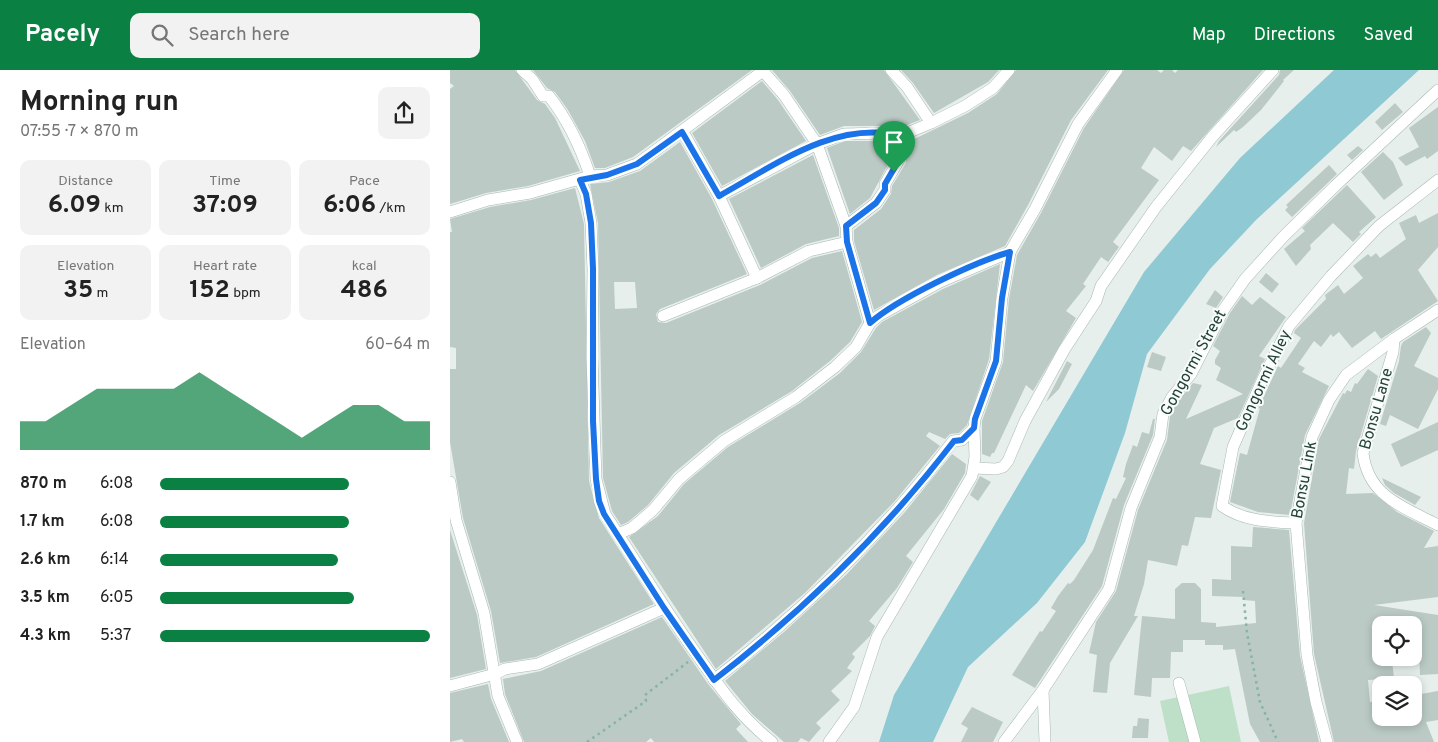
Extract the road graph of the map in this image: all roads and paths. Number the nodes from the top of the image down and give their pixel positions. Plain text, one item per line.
1 (522, 70) edge
2 (763, 70) edge
3 (891, 70) edge
4 (1009, 70) edge
5 (1117, 70) edge
6 (1273, 70) edge
7 (1438, 90) edge
8 (931, 123) junction
9 (682, 132) junction
10 (900, 136) junction
11 (817, 144) junction
12 (585, 178) junction
13 (1438, 180) edge
14 (719, 196) junction
15 (450, 212) edge
16 (846, 226) junction
17 (847, 242) junction
18 (1010, 252) junction
19 (758, 278) junction
20 (1438, 310) edge
21 (664, 316) dead end
22 (870, 323) junction
23 (1394, 338) junction
24 (974, 428) junction
25 (974, 468) junction
26 (450, 482) edge
27 (1296, 523) junction
28 (1438, 525) edge
29 (618, 534) junction
30 (1244, 591) dead end
31 (664, 608) junction
32 (698, 656) junction
33 (495, 674) junction
34 (714, 680) junction
35 (1179, 683) dead end
36 (450, 686) edge
37 (1044, 690) junction
38 (517, 742) edge
39 (587, 742) edge
40 (772, 742) edge
41 (829, 742) edge
42 (1004, 742) edge
43 (1045, 742) edge
44 (1195, 742) edge
45 (1278, 742) edge
46 (1327, 742) edge

1 - 12 street
2 - 9 street
2 - 11 street
3 - 8 street
4 - 8 street
5 - 18 street
6 - 25 street
7 - 37 street, Gongormi Street
8 - 10 street
9 - 12 street
9 - 14 street
10 - 11 street
10 - 16 street
11 - 14 street
11 - 16 street
12 - 15 street
12 - 29 street
13 - 27 street, Gongormi Alley
14 - 19 street
16 - 17 street
17 - 19 street
17 - 22 street
18 - 22 street
18 - 24 street
19 - 21 street
20 - 23 street
22 - 29 street
23 - 27 street, Bonsu Link
23 - 28 street, Bonsu Lane
24 - 25 street
24 - 34 street
25 - 41 street
26 - 33 street
27 - 46 street, Bonsu Link
29 - 31 street
30 - 45 path
31 - 32 street
31 - 33 street
32 - 34 street
32 - 39 path
33 - 36 street
33 - 38 street
34 - 40 street
35 - 44 street
37 - 42 street, Gongormi Street
37 - 43 street

